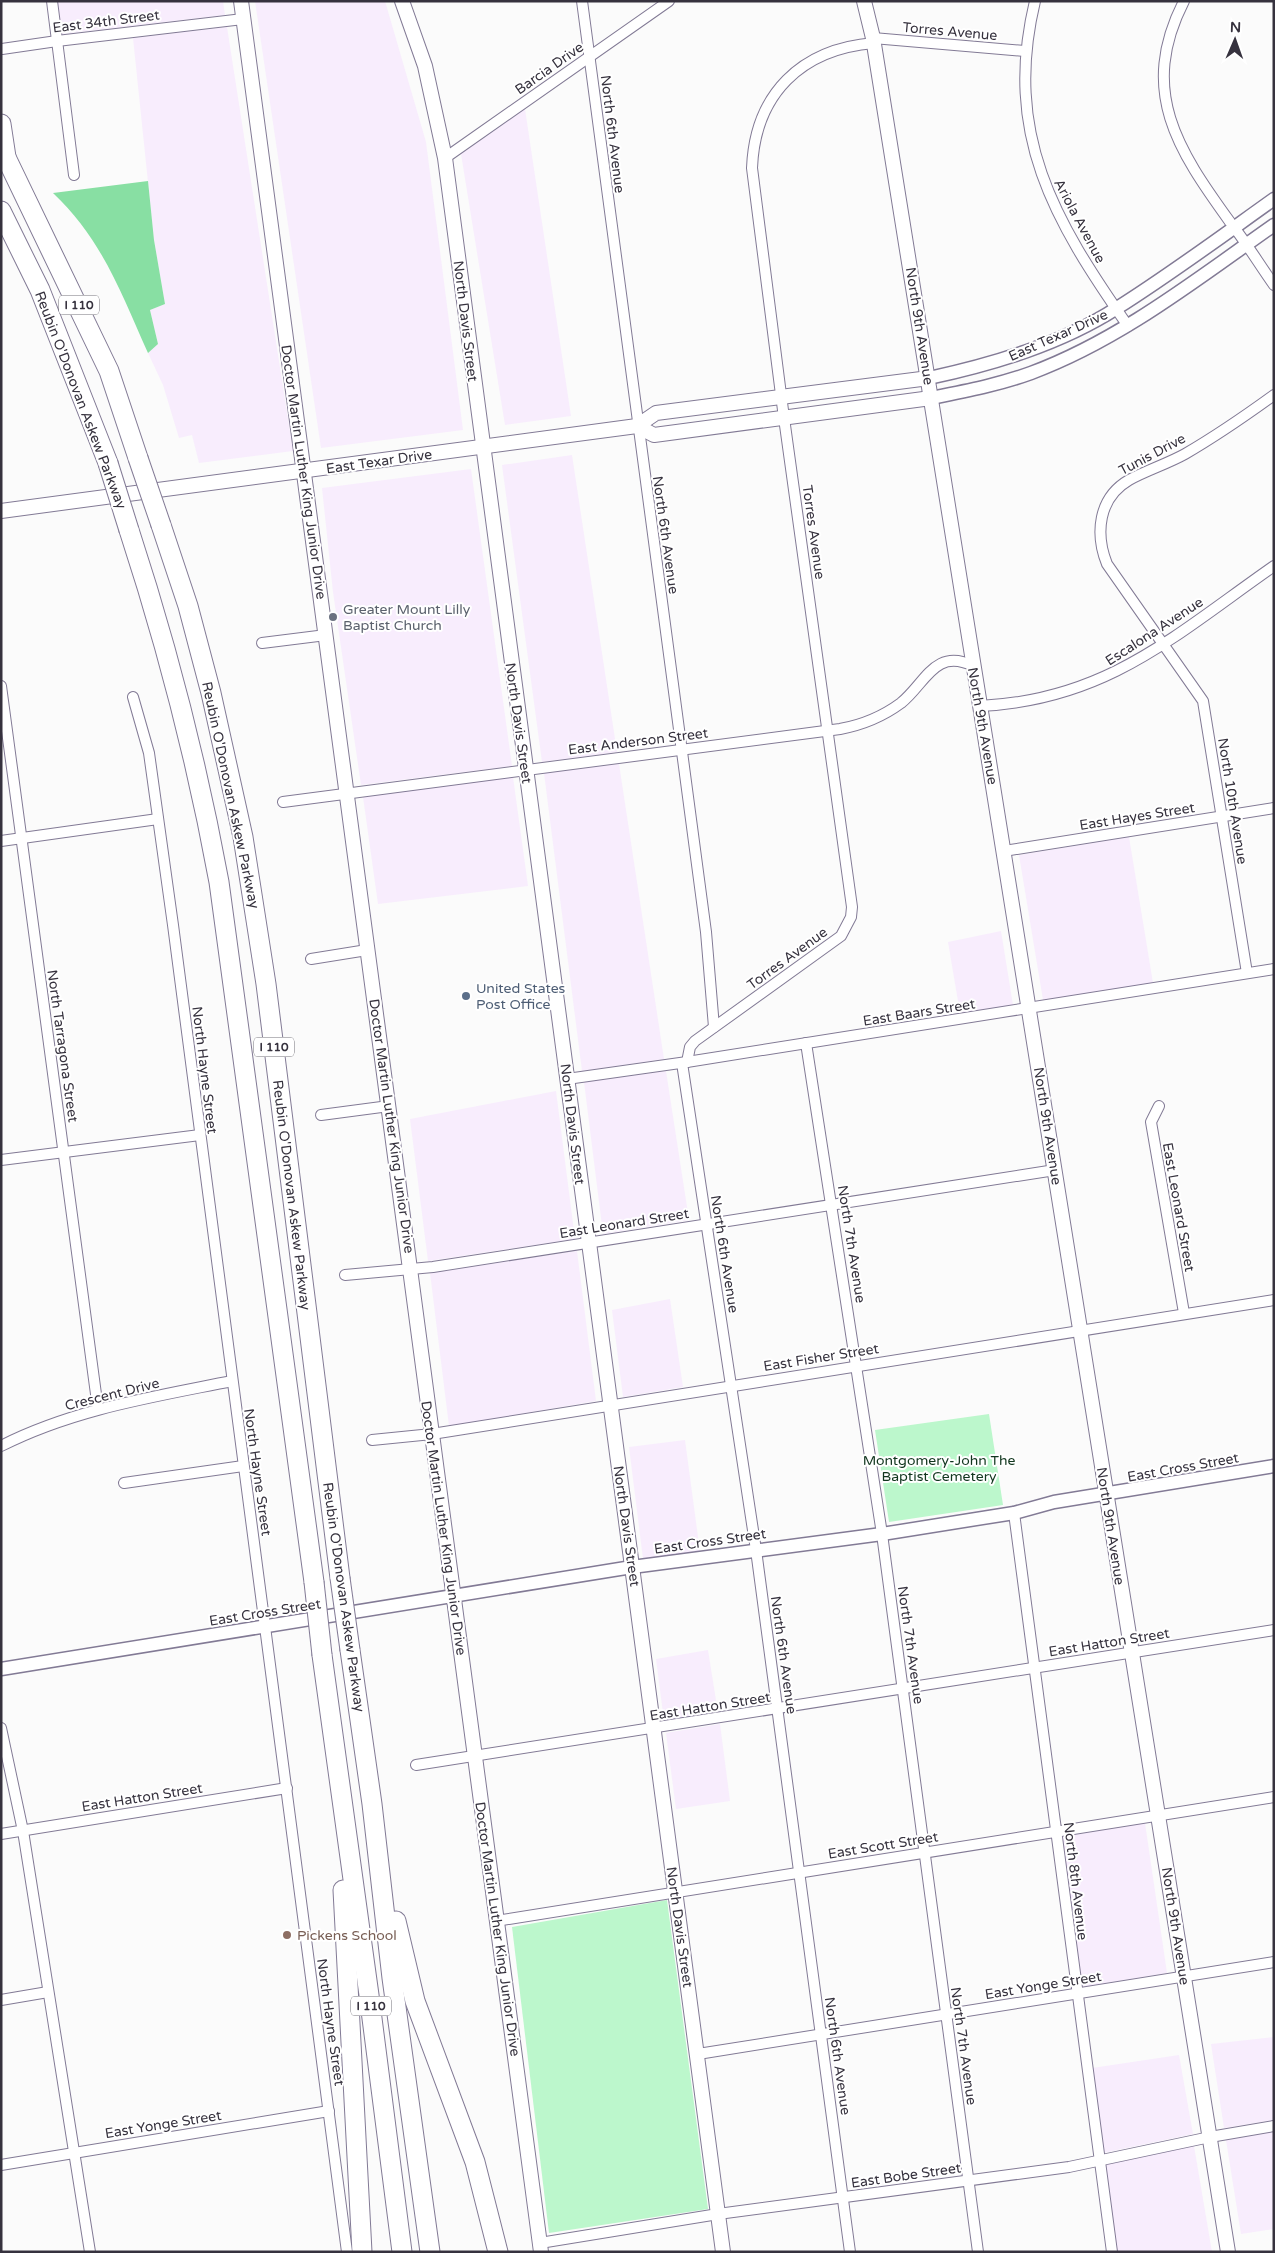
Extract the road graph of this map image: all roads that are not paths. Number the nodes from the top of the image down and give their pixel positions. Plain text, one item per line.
1 (52, 1) edge
2 (241, 1) edge
3 (402, 1) edge
4 (582, 1) edge
5 (669, 1) edge
6 (864, 1) edge
7 (1035, 1) edge
8 (1184, 1) edge
9 (243, 19) junction
10 (874, 40) junction
11 (57, 41) junction
12 (2, 50) edge
13 (1025, 51) junction
14 (589, 57) junction
15 (1, 124) edge
16 (4, 152) edge
17 (445, 158) junction
18 (74, 175) dead end
19 (1274, 199) edge
20 (1, 211) edge
21 (1274, 225) edge
22 (1234, 227) junction
23 (1, 236) edge
24 (1246, 245) junction
25 (1274, 285) edge
26 (1116, 309) junction
27 (1128, 326) junction
28 (68, 361) junction
29 (929, 378) junction
30 (1274, 395) edge
31 (781, 397) junction
32 (931, 398) junction
33 (784, 418) junction
34 (637, 426) junction
35 (482, 447) junction
36 (303, 471) junction
37 (1, 510) edge
38 (1274, 566) edge
39 (326, 634) junction
40 (262, 643) dead end
41 (1164, 644) junction
42 (973, 666) junction
43 (1, 686) edge
44 (134, 697) dead end
45 (980, 706) junction
46 (826, 731) junction
47 (681, 750) junction
48 (526, 770) junction
49 (348, 793) junction
50 (283, 802) dead end
51 (1274, 808) edge
52 (1222, 816) junction
53 (158, 819) junction
54 (21, 838) junction
55 (1, 841) edge
56 (1004, 851) junction
57 (367, 950) junction
58 (311, 959) dead end
59 (1274, 969) edge
60 (1247, 973) junction
61 (1028, 1009) junction
62 (714, 1027) junction
63 (806, 1043) junction
64 (685, 1063) junction
65 (567, 1079) junction
66 (389, 1106) junction
67 (1159, 1106) dead end
68 (320, 1115) dead end
69 (200, 1135) junction
70 (63, 1152) junction
71 (1, 1160) edge
72 (1055, 1170) junction
73 (832, 1204) junction
74 (706, 1223) junction
75 (588, 1243) junction
76 (410, 1268) junction
77 (344, 1275) dead end
78 (1274, 1300) edge
79 (1184, 1313) junction
80 (1080, 1330) junction
81 (857, 1366) junction
82 (232, 1381) junction
83 (732, 1386) junction
84 (610, 1404) junction
85 (98, 1409) junction
86 (432, 1434) junction
87 (372, 1440) dead end
88 (1, 1446) edge
89 (243, 1466) junction
90 (1274, 1466) edge
91 (124, 1483) dead end
92 (1106, 1495) junction
93 (1014, 1514) junction
94 (882, 1534) junction
95 (756, 1550) junction
96 (632, 1567) junction
97 (454, 1596) junction
98 (265, 1627) junction
99 (1274, 1630) edge
100 (1132, 1653) junction
101 (1034, 1668) junction
102 (1, 1669) edge
103 (904, 1689) junction
104 (778, 1709) junction
105 (1, 1728) edge
106 (654, 1729) junction
107 (474, 1755) junction
108 (335, 1762) junction
109 (416, 1764) dead end
110 (287, 1788) junction
111 (1274, 1797) edge
112 (1158, 1815) junction
113 (23, 1831) junction
114 (1056, 1832) junction
115 (1, 1834) edge
116 (924, 1853) junction
117 (800, 1873) junction
118 (381, 1884) junction
119 (674, 1893) junction
120 (496, 1921) junction
121 (1274, 1962) edge
122 (1185, 1976) junction
123 (48, 1992) junction
124 (1076, 1993) junction
125 (1, 2000) edge
126 (946, 2014) junction
127 (820, 2034) junction
128 (698, 2054) junction
129 (329, 2110) junction
130 (1274, 2126) edge
131 (1210, 2137) junction
132 (74, 2153) junction
133 (1099, 2160) junction
134 (1, 2165) edge
135 (968, 2180) junction
136 (843, 2197) junction
137 (718, 2214) junction
138 (541, 2248) edge
139 (90, 2252) edge
140 (347, 2252) edge
141 (362, 2252) edge
142 (402, 2252) edge
143 (430, 2252) edge
144 (498, 2252) edge
145 (723, 2252) edge
146 (850, 2252) edge
147 (978, 2252) edge
148 (1112, 2252) edge
149 (1228, 2252) edge

1 - 11 street
2 - 9 main road, Doctor Martin Luther King Junior Drive
3 - 17 main road, North Davis Street
4 - 14 street, North 6th Avenue
5 - 14 street, Barcia Drive
6 - 10 main road, North 9th Avenue
7 - 13 street, Ariola Avenue
8 - 22 street
9 - 11 street, East 34th Street
9 - 36 main road, Doctor Martin Luther King Junior Drive
10 - 13 street, Torres Avenue
10 - 29 main road, North 9th Avenue
10 - 31 street, Torres Avenue
11 - 12 street, East 34th Street
11 - 18 street
13 - 26 street, Ariola Avenue
14 - 17 street, Barcia Drive
14 - 34 street, North 6th Avenue
15 - 16 highway, Reubin O'Donovan Askew Parkway
16 - 118 highway, Reubin O'Donovan Askew Parkway / I 110, bridge
17 - 35 main road, North Davis Street
19 - 22 street, East Texar Drive
20 - 28 highway, Reubin O'Donovan Askew Parkway / I 110
21 - 24 street, East Texar Drive
22 - 24 street
22 - 26 street, East Texar Drive
23 - 28 highway
24 - 25 street
24 - 27 street, East Texar Drive
26 - 27 street, Ariola Avenue
26 - 29 street, East Texar Drive
27 - 32 street, East Texar Drive
28 - 108 highway, Reubin O'Donovan Askew Parkway / I 110, bridge
29 - 31 main road, East Texar Drive
29 - 32 main road, North 9th Avenue
30 - 41 street, Tunis Drive
31 - 33 street, Torres Avenue
31 - 34 main road, East Texar Drive
32 - 33 main road, East Texar Drive
32 - 42 main road, North 9th Avenue
33 - 34 main road, East Texar Drive
33 - 46 street, Torres Avenue
34 - 35 main road, East Texar Drive
34 - 47 street, North 6th Avenue
35 - 36 main road, East Texar Drive
35 - 48 main road, North Davis Street
36 - 37 main road, East Texar Drive
36 - 39 main road, Doctor Martin Luther King Junior Drive
38 - 41 street, Escalona Avenue
39 - 40 street
39 - 49 main road, Doctor Martin Luther King Junior Drive
41 - 45 street, Escalona Avenue
41 - 52 street, North 10th Avenue
42 - 45 main road, North 9th Avenue
42 - 46 street, East Anderson Street
43 - 54 street, North Tarragona Street
44 - 53 street, North Hayne Street
45 - 56 main road, North 9th Avenue
46 - 47 street, East Anderson Street
46 - 62 street, Torres Avenue
47 - 48 street, East Anderson Street
47 - 62 street, North 6th Avenue
48 - 49 street, East Anderson Street
48 - 65 main road, North Davis Street
49 - 50 street, East Anderson Street
49 - 57 main road, Doctor Martin Luther King Junior Drive
51 - 52 street, East Hayes Street
52 - 56 street, East Hayes Street
52 - 60 street, North 10th Avenue
53 - 54 street
53 - 69 street, North Hayne Street
54 - 55 street
54 - 70 street, North Tarragona Street
56 - 61 main road, North 9th Avenue
57 - 58 street
57 - 66 main road, Doctor Martin Luther King Junior Drive
59 - 60 street, East Baars Street
60 - 61 street, East Baars Street
61 - 63 street, East Baars Street
61 - 72 main road, North 9th Avenue
62 - 64 street
63 - 64 street, East Baars Street
63 - 73 street, North 7th Avenue
64 - 65 street, East Baars Street
64 - 74 street, North 6th Avenue
65 - 75 main road, North Davis Street
66 - 68 street
66 - 76 main road, Doctor Martin Luther King Junior Drive
67 - 79 street, East Leonard Street
69 - 70 street
69 - 82 street, North Hayne Street
70 - 71 street
70 - 85 street, North Tarragona Street
72 - 73 street, East Leonard Street
72 - 80 main road, North 9th Avenue
73 - 74 street, East Leonard Street
73 - 81 street, North 7th Avenue
74 - 75 street, East Leonard Street
74 - 83 street, North 6th Avenue
75 - 76 street, East Leonard Street
75 - 84 main road, North Davis Street
76 - 77 street, East Leonard Street
76 - 86 main road, Doctor Martin Luther King Junior Drive
78 - 79 street, East Fisher Street
79 - 80 street, East Fisher Street
80 - 81 street, East Fisher Street
80 - 92 main road, North 9th Avenue
81 - 83 street, East Fisher Street
81 - 94 street, North 7th Avenue
82 - 85 street, Crescent Drive
82 - 89 street, North Hayne Street
83 - 84 street, East Fisher Street
83 - 95 street, North 6th Avenue
84 - 86 street, East Fisher Street
84 - 96 main road, North Davis Street
85 - 88 street, Crescent Drive
86 - 87 street, East Fisher Street
86 - 97 main road, Doctor Martin Luther King Junior Drive
89 - 91 street
89 - 98 street, North Hayne Street
90 - 92 street, East Cross Street
92 - 93 street, East Cross Street
92 - 100 main road, North 9th Avenue
93 - 94 street, East Cross Street
93 - 101 street, North 8th Avenue
94 - 95 street, East Cross Street
94 - 103 street, North 7th Avenue
95 - 96 street, East Cross Street
95 - 104 street, North 6th Avenue
96 - 97 street, East Cross Street
96 - 106 main road, North Davis Street
97 - 98 street, East Cross Street
97 - 107 main road, Doctor Martin Luther King Junior Drive
98 - 102 street, East Cross Street
98 - 110 street, North Hayne Street
99 - 100 street, East Hatton Street
100 - 101 street, East Hatton Street
100 - 112 main road, North 9th Avenue
101 - 103 street, East Hatton Street
101 - 114 street, North 8th Avenue
103 - 104 street, East Hatton Street
103 - 116 street, North 7th Avenue
104 - 106 street, East Hatton Street
104 - 117 street, North 6th Avenue
105 - 113 street
106 - 107 street, East Hatton Street
106 - 119 main road, North Davis Street
107 - 109 street, East Hatton Street
107 - 120 main road, Doctor Martin Luther King Junior Drive
108 - 141 highway
108 - 142 highway, Reubin O'Donovan Askew Parkway / I 110
110 - 113 street, East Hatton Street
110 - 129 street, North Hayne Street
111 - 112 street, East Scott Street
112 - 114 street, East Scott Street
112 - 122 main road, North 9th Avenue
113 - 115 street, East Hatton Street
113 - 123 street
114 - 116 street, East Scott Street
114 - 124 street, North 8th Avenue
116 - 117 street, East Scott Street
116 - 126 street, North 7th Avenue
117 - 119 street, East Scott Street
117 - 127 street, North 6th Avenue
118 - 143 highway, Reubin O'Donovan Askew Parkway / I 110
118 - 144 highway
119 - 120 street, East Scott Street
119 - 128 main road, North Davis Street
120 - 138 main road, Doctor Martin Luther King Junior Drive
121 - 122 street, East Yonge Street
122 - 124 street, East Yonge Street
122 - 131 main road, North 9th Avenue
123 - 125 street
123 - 132 street
124 - 126 street, East Yonge Street
124 - 133 street, North 8th Avenue
126 - 127 street, East Yonge Street
126 - 135 street, North 7th Avenue
127 - 128 street, East Yonge Street
127 - 136 street, North 6th Avenue
128 - 137 main road, North Davis Street
129 - 132 street, East Yonge Street
129 - 140 street, North Hayne Street
130 - 131 street, East Bobe Street
131 - 133 street, East Bobe Street
131 - 149 main road, North 9th Avenue
132 - 134 street, East Yonge Street
132 - 139 street
133 - 135 street, East Bobe Street
133 - 148 street, North 8th Avenue
135 - 136 street, East Bobe Street
135 - 147 street, North 7th Avenue
136 - 137 street, East Bobe Street
136 - 146 street, North 6th Avenue
137 - 138 street, East Bobe Street
137 - 145 main road, North Davis Street

